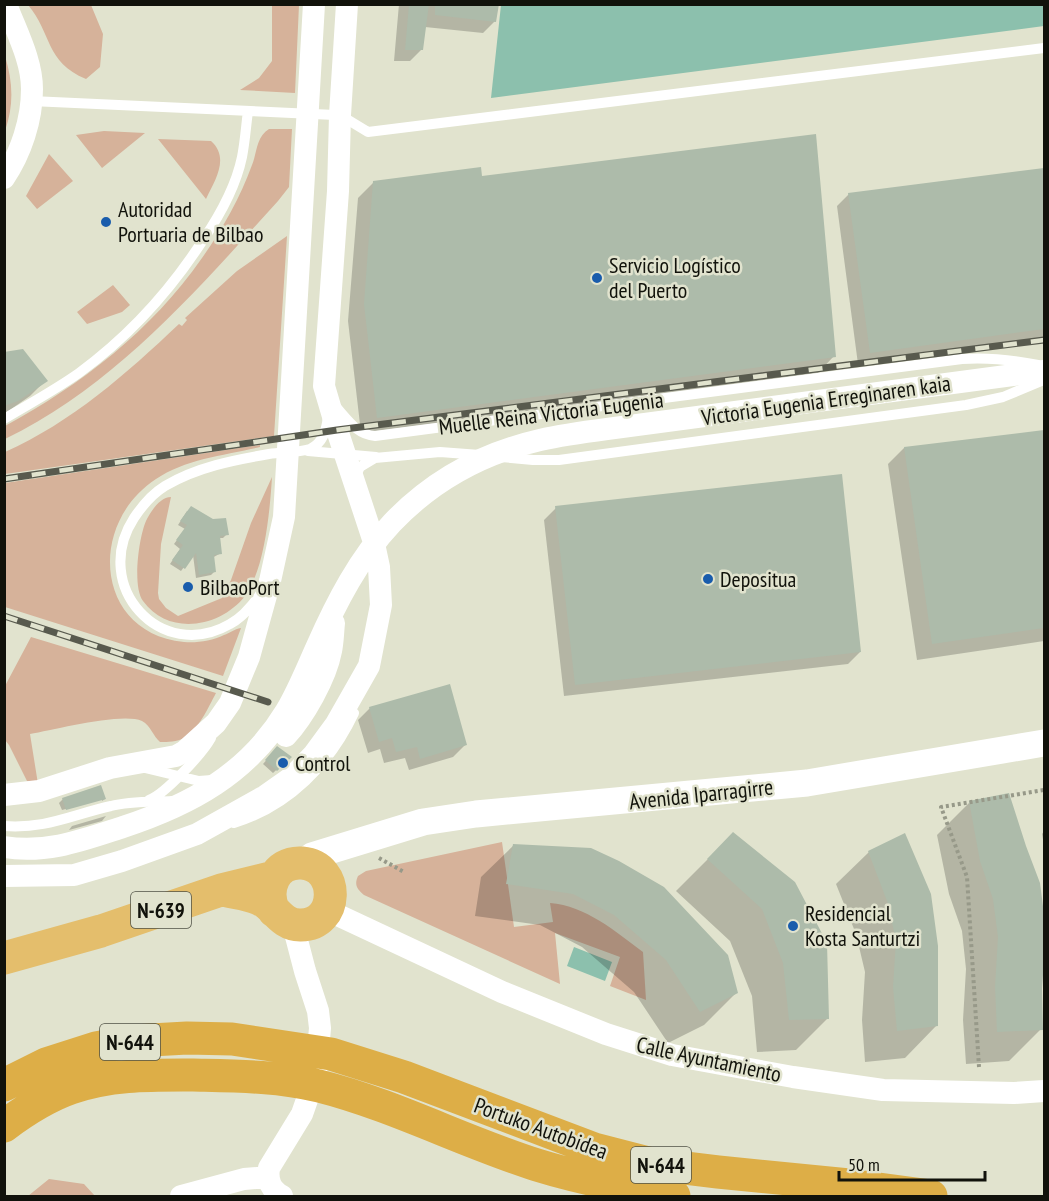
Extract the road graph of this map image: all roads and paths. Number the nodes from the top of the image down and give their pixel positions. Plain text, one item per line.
1 (6, 4) edge
2 (314, 4) edge
3 (347, 4) edge
4 (11, 30) edge
5 (1044, 48) edge
6 (31, 101) junction
7 (248, 111) junction
8 (340, 116) junction
9 (4, 178) edge
10 (1044, 365) edge
11 (1044, 371) edge
12 (1044, 380) edge
13 (328, 399) junction
14 (4, 419) edge
15 (345, 454) junction
16 (380, 457) junction
17 (296, 458) junction
18 (357, 489) junction
19 (270, 581) junction
20 (228, 708) junction
21 (284, 728) junction
22 (1044, 743) edge
23 (124, 766) junction
24 (178, 776) junction
25 (221, 780) junction
26 (1044, 790) edge
27 (4, 795) edge
28 (137, 803) junction
29 (4, 826) edge
30 (4, 847) edge
31 (367, 849) junction
32 (4, 866) edge
33 (288, 870) junction
34 (404, 872) dead end
35 (4, 876) edge
36 (221, 890) junction
37 (329, 900) junction
38 (284, 918) junction
39 (101, 931) junction
40 (4, 958) edge
41 (4, 973) edge
42 (979, 1066) dead end
43 (4, 1085) edge
44 (1044, 1091) edge
45 (4, 1126) edge
46 (268, 1177) junction
47 (181, 1197) edge
48 (282, 1197) edge
49 (675, 1197) edge
50 (931, 1197) edge

1 - 4 street
2 - 17 street
3 - 8 street
4 - 6 street
5 - 8 lane
6 - 7 lane
6 - 9 street
7 - 8 lane
7 - 14 lane
8 - 13 street
10 - 13 lane, Muelle Reina Victoria Eugenia
11 - 21 street, Victoria Eugenia Erreginaren kaia
12 - 16 lane, Muelle Reina Victoria Eugenia
13 - 15 street
13 - 17 lane
15 - 16 lane, Muelle Reina Victoria Eugenia
15 - 17 lane, Muelle Reina Victoria Eugenia
15 - 18 street
16 - 18 lane
17 - 19 street
17 - 19 lane
18 - 35 street
19 - 20 street
20 - 23 street
20 - 24 lane
21 - 25 street
21 - 32 street
22 - 31 street, Avenida Iparragirre
23 - 24 lane
23 - 27 street
24 - 25 lane
24 - 28 lane
25 - 28 lane
25 - 30 street
26 - 42 path
28 - 29 lane
31 - 33 street, Avenida Iparragirre
31 - 34 path
31 - 37 street
33 - 36 highway
33 - 37 highway
33 - 38 highway
36 - 38 highway
36 - 39 highway, N-639
37 - 38 highway
37 - 44 street, Calle Ayuntamiento
38 - 46 street
39 - 40 highway, N-639
39 - 41 highway, N-639
43 - 50 highway, Portuko Autobidea / N-644
45 - 49 highway, N-644
46 - 47 street
46 - 48 street

